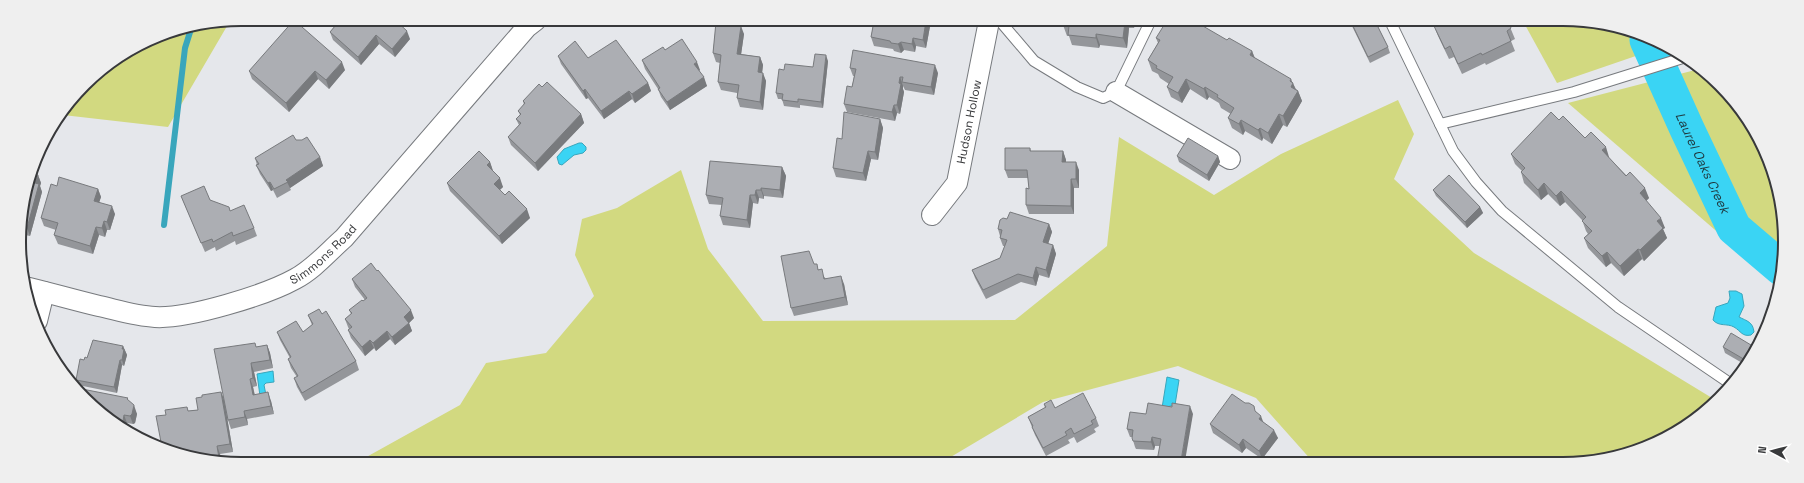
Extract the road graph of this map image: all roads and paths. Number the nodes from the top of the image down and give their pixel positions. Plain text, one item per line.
1 (530, 26) edge
2 (988, 26) edge
3 (1004, 26) edge
4 (1148, 26) edge
5 (1392, 26) edge
6 (1678, 60) edge
7 (1116, 92) junction
8 (1440, 124) junction
9 (1230, 160) dead end
10 (932, 215) dead end
11 (31, 289) edge
12 (44, 292) junction
13 (38, 315) edge
14 (1727, 381) edge

1 - 12 street, Simmons Road
2 - 10 street, Hudson Hollow
3 - 7 lane
4 - 7 lane
5 - 8 lane
6 - 8 lane
7 - 9 street
8 - 14 lane
11 - 12 street, Simmons Road
12 - 13 street

